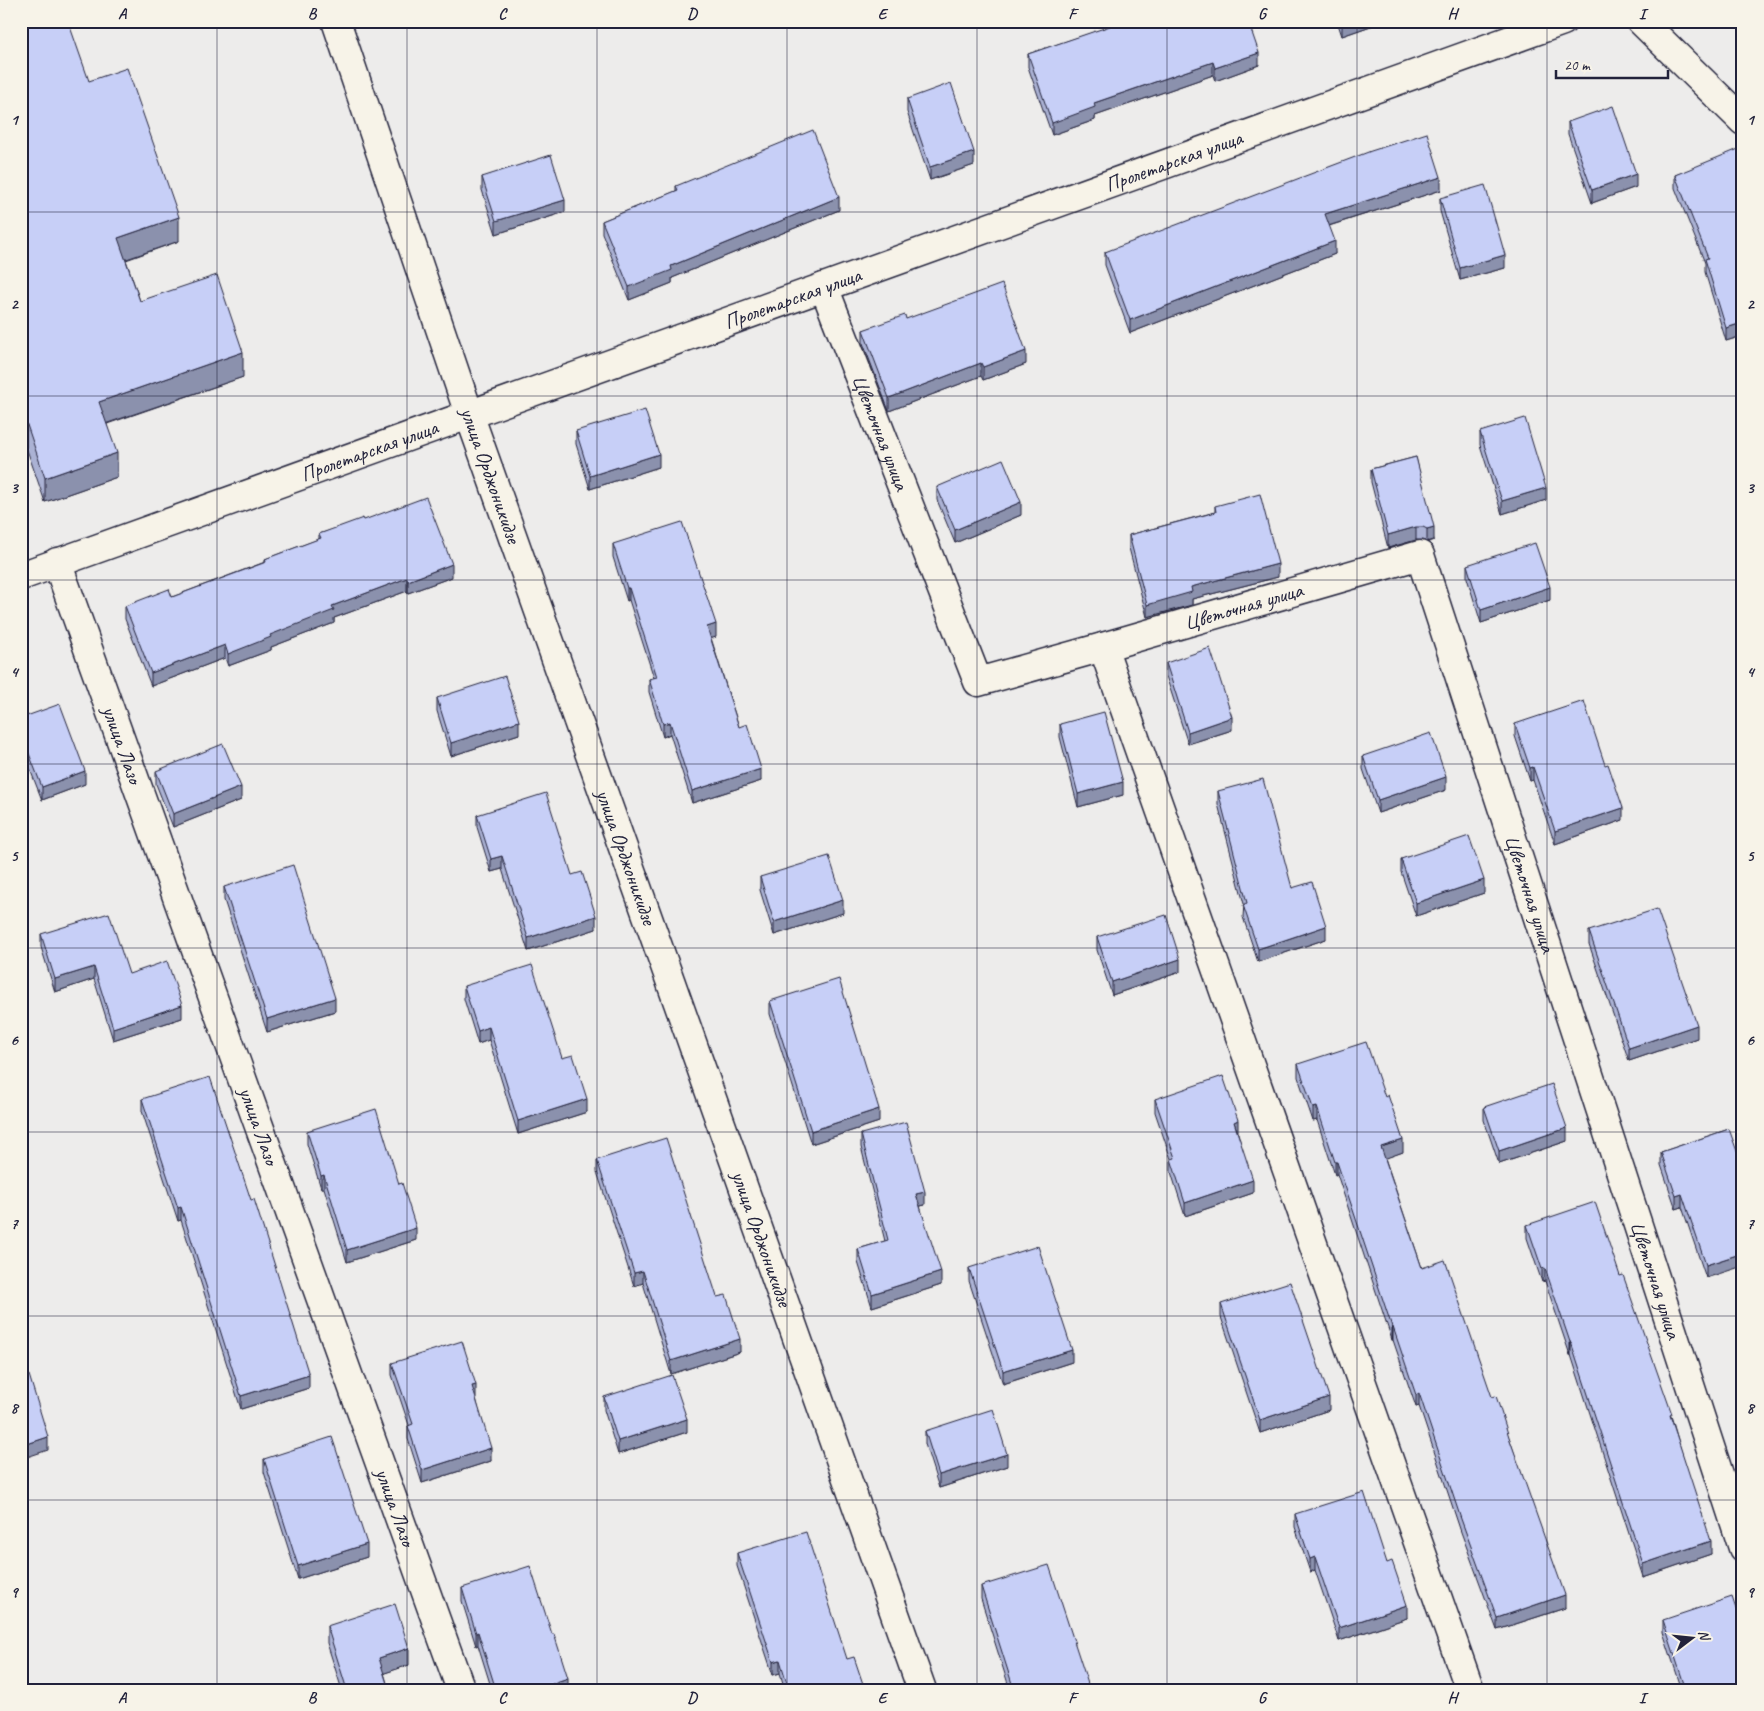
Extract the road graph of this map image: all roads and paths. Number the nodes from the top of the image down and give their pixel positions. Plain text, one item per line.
1 (336, 21) edge
2 (1564, 21) edge
3 (1640, 21) edge
4 (1743, 122) edge
5 (824, 287) junction
6 (469, 414) junction
7 (57, 562) junction
8 (21, 576) edge
9 (1103, 647) junction
10 (1743, 1548) edge
11 (461, 1690) edge
12 (922, 1690) edge
13 (1470, 1690) edge

1 - 6 street, улица Орджоникидзе
2 - 5 street, Пролетарская улица
3 - 4 street
5 - 6 street, Пролетарская улица
5 - 9 street, Цветочная улица
6 - 7 street, Пролетарская улица
6 - 12 street, улица Орджоникидзе
7 - 8 street, Пролетарская улица
7 - 11 street, улица Лазо
9 - 10 street, Цветочная улица
9 - 13 street

